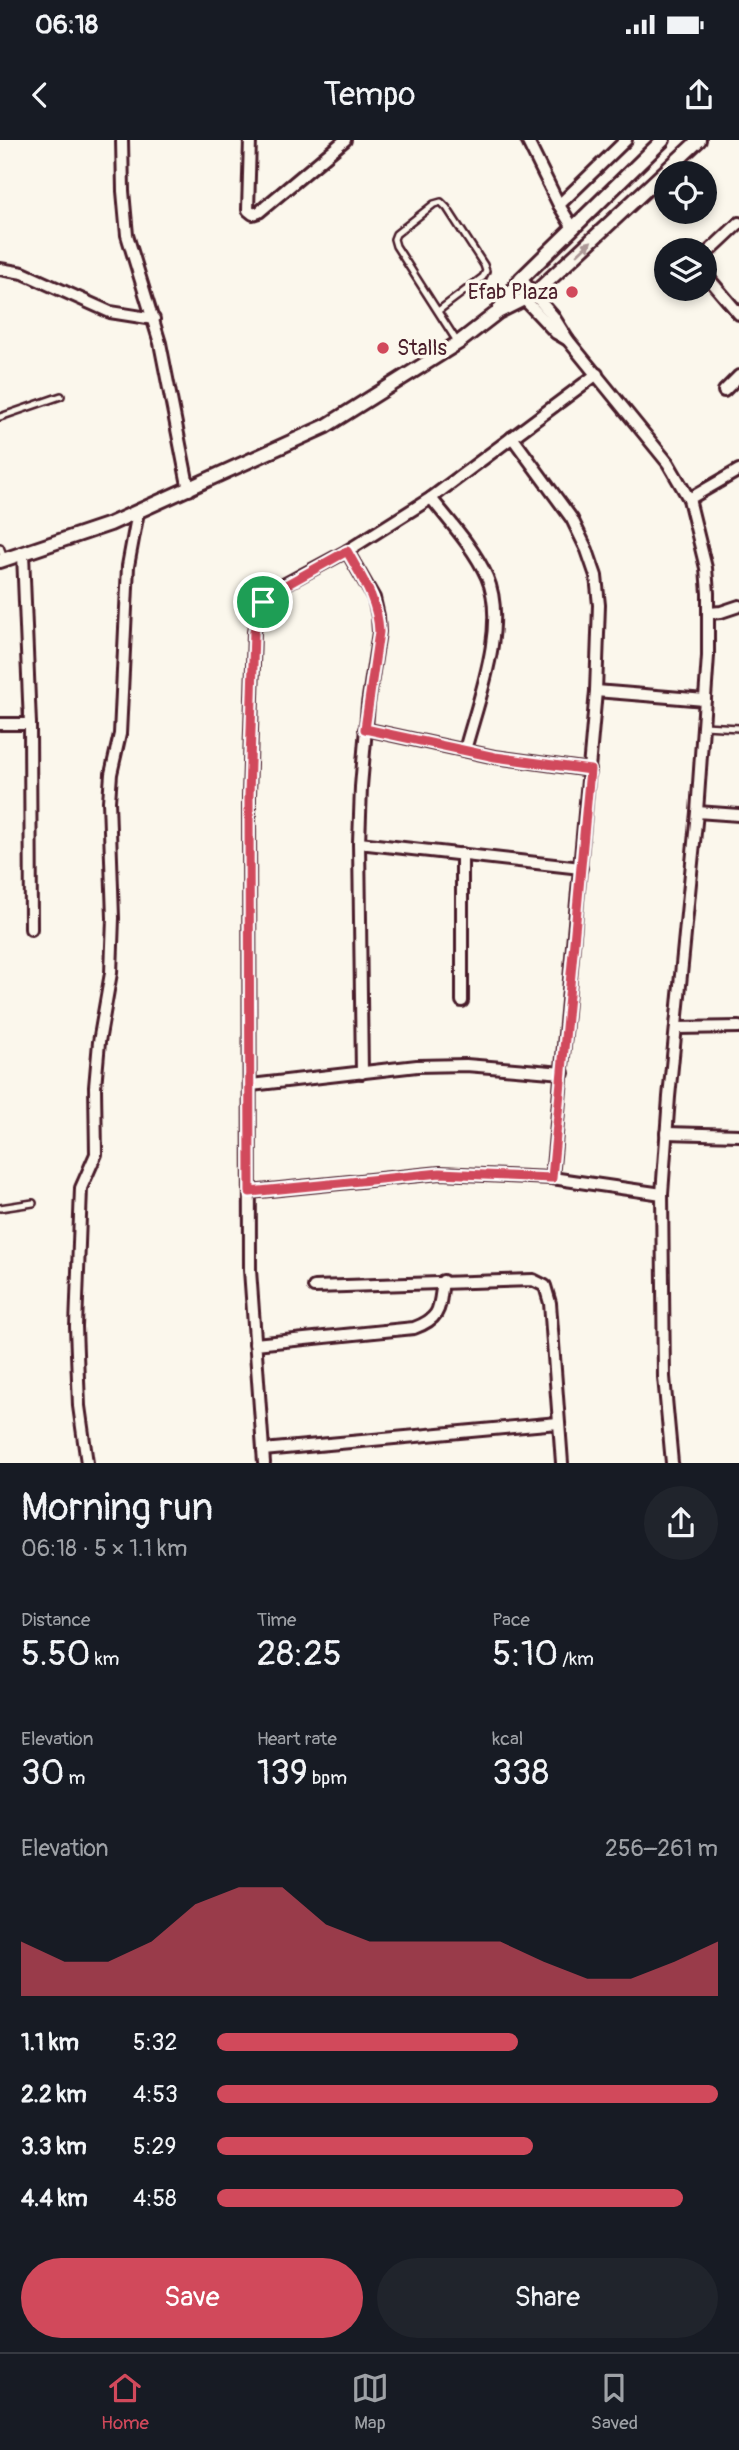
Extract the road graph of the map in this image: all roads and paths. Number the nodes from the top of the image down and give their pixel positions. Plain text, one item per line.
1 (122, 140) edge
2 (250, 140) edge
3 (345, 140) edge
4 (527, 140) edge
5 (626, 140) edge
6 (663, 140) edge
7 (699, 140) edge
8 (559, 205) junction
9 (739, 223) edge
10 (573, 228) junction
11 (717, 244) edge
12 (0, 269) edge
13 (521, 279) junction
14 (717, 288) edge
15 (530, 297) junction
16 (438, 311) junction
17 (498, 312) junction
18 (739, 314) edge
19 (154, 319) junction
20 (458, 343) junction
21 (597, 374) junction
22 (739, 376) edge
23 (724, 391) dead end
24 (61, 396) dead end
25 (0, 417) edge
26 (512, 437) junction
27 (739, 470) edge
28 (189, 490) junction
29 (431, 498) junction
30 (689, 499) junction
31 (138, 512) junction
32 (0, 547) edge
33 (347, 551) junction
34 (23, 554) junction
35 (2, 561) edge
36 (739, 606) edge
37 (709, 612) junction
38 (597, 691) junction
39 (705, 699) junction
40 (0, 724) edge
41 (30, 724) junction
42 (703, 726) junction
43 (739, 728) edge
44 (365, 729) junction
45 (466, 750) junction
46 (590, 770) junction
47 (697, 812) junction
48 (739, 815) edge
49 (359, 843) junction
50 (462, 855) junction
51 (581, 868) junction
52 (31, 929) dead end
53 (462, 1001) dead end
54 (739, 1027) edge
55 (677, 1028) junction
56 (362, 1073) junction
57 (563, 1073) junction
58 (251, 1085) junction
59 (666, 1133) junction
60 (739, 1135) edge
61 (552, 1178) junction
62 (250, 1192) junction
63 (662, 1194) junction
64 (33, 1203) dead end
65 (0, 1208) edge
66 (443, 1281) junction
67 (314, 1287) dead end
68 (255, 1344) junction
69 (558, 1423) junction
70 (263, 1450) junction
71 (88, 1463) edge
72 (264, 1463) edge
73 (562, 1463) edge
74 (672, 1463) edge

1 - 19 street
2 - 3 street
4 - 8 street
5 - 8 street
6 - 10 street
15 -> 7 street
8 - 10 street
9 - 11 street
10 - 13 street
12 - 19 street
13 - 15 street
13 - 17 street
14 - 18 street
15 - 17 street
15 - 21 street
16 - 16 lane
16 - 20 lane
17 - 20 street
19 - 28 street
20 - 28 street
21 - 26 street
21 - 30 street
22 - 23 street
24 - 25 lane
26 - 29 street
26 - 38 street
27 - 30 street
28 - 31 street
29 - 33 street
29 - 45 street
30 - 37 street
31 - 34 street
31 - 71 street
32 - 35 lane
33 - 44 street
33 - 58 street
34 - 35 street
34 - 41 street
36 - 37 street
37 - 39 street
38 - 39 street
38 - 46 street
39 - 42 street
40 - 41 street
41 - 52 street
42 - 43 lane
42 - 47 street
44 - 45 street
44 - 49 street
45 - 46 street
46 - 51 street
47 - 48 street
47 - 55 street
49 - 50 street
49 - 56 street
50 - 51 street
50 - 53 street
51 - 57 street
54 - 55 street
55 - 59 street
56 - 57 street
56 - 58 street
57 - 61 street
58 - 62 street
59 - 60 street
59 - 63 street
61 - 62 street
61 - 63 street
62 - 68 street
63 - 74 street
64 - 65 lane
66 - 67 street
66 - 68 street
66 - 69 street
68 - 70 street
69 - 70 street
69 - 73 street
70 - 72 street

